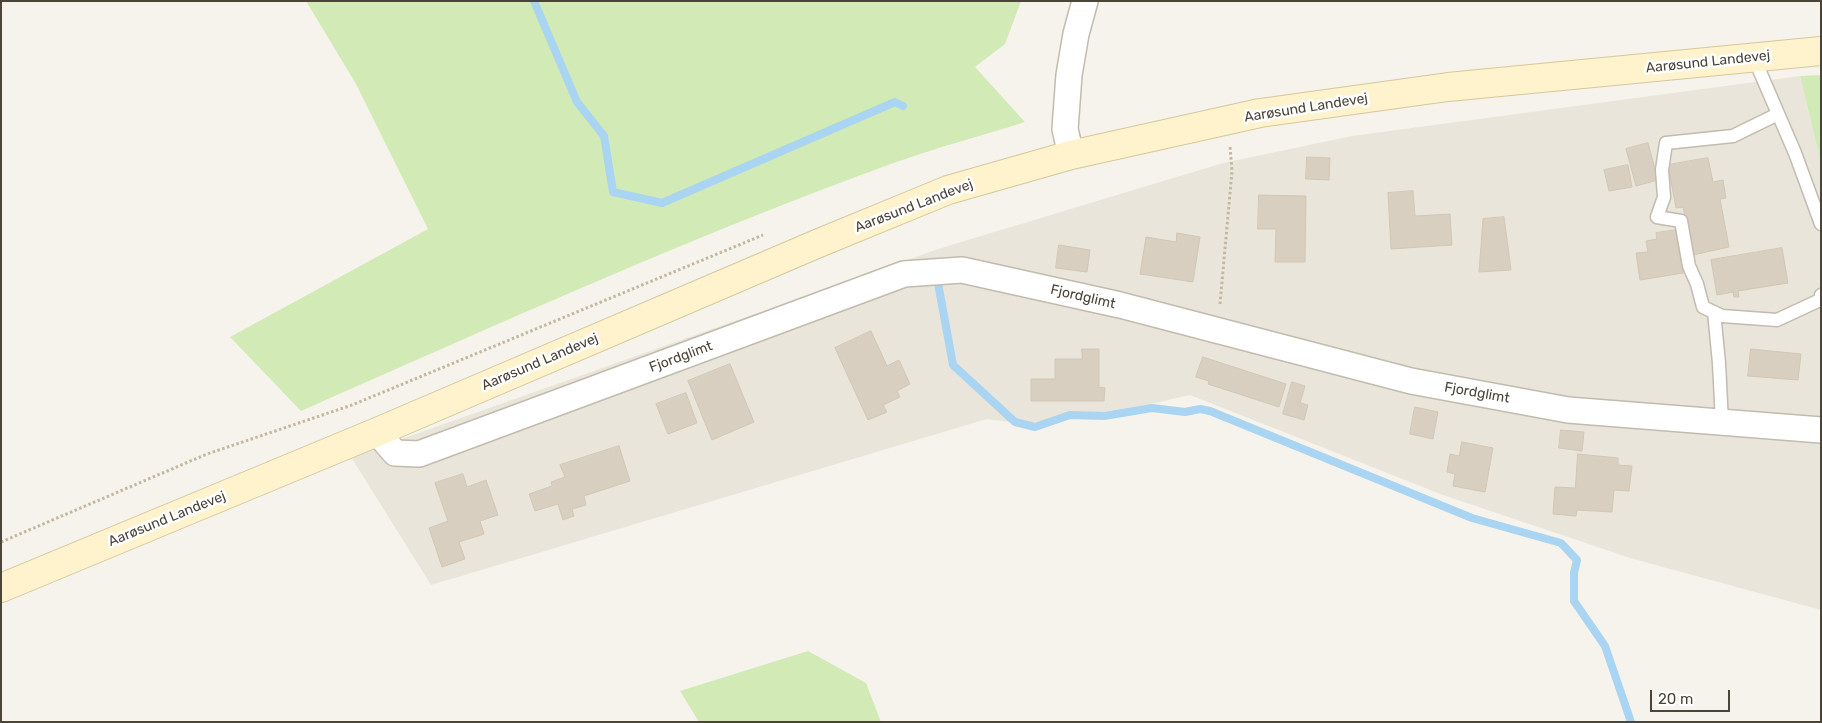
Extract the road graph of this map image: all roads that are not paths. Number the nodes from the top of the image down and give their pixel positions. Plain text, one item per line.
1 (1085, 1) edge
2 (1821, 51) edge
3 (1754, 58) junction
4 (1778, 114) junction
5 (1071, 155) junction
6 (1821, 224) edge
7 (1821, 294) edge
8 (1714, 312) junction
9 (1722, 422) junction
10 (1821, 430) edge
11 (377, 432) junction
12 (1, 588) edge

1 - 5 street
2 - 3 street, Aarøsund Landevej
3 - 4 lane
3 - 5 street, Aarøsund Landevej
4 - 6 lane
4 - 8 lane
5 - 11 street, Aarøsund Landevej
7 - 8 lane
8 - 9 lane
9 - 10 street, Fjordglimt
9 - 11 street, Fjordglimt
11 - 12 street, Aarøsund Landevej

